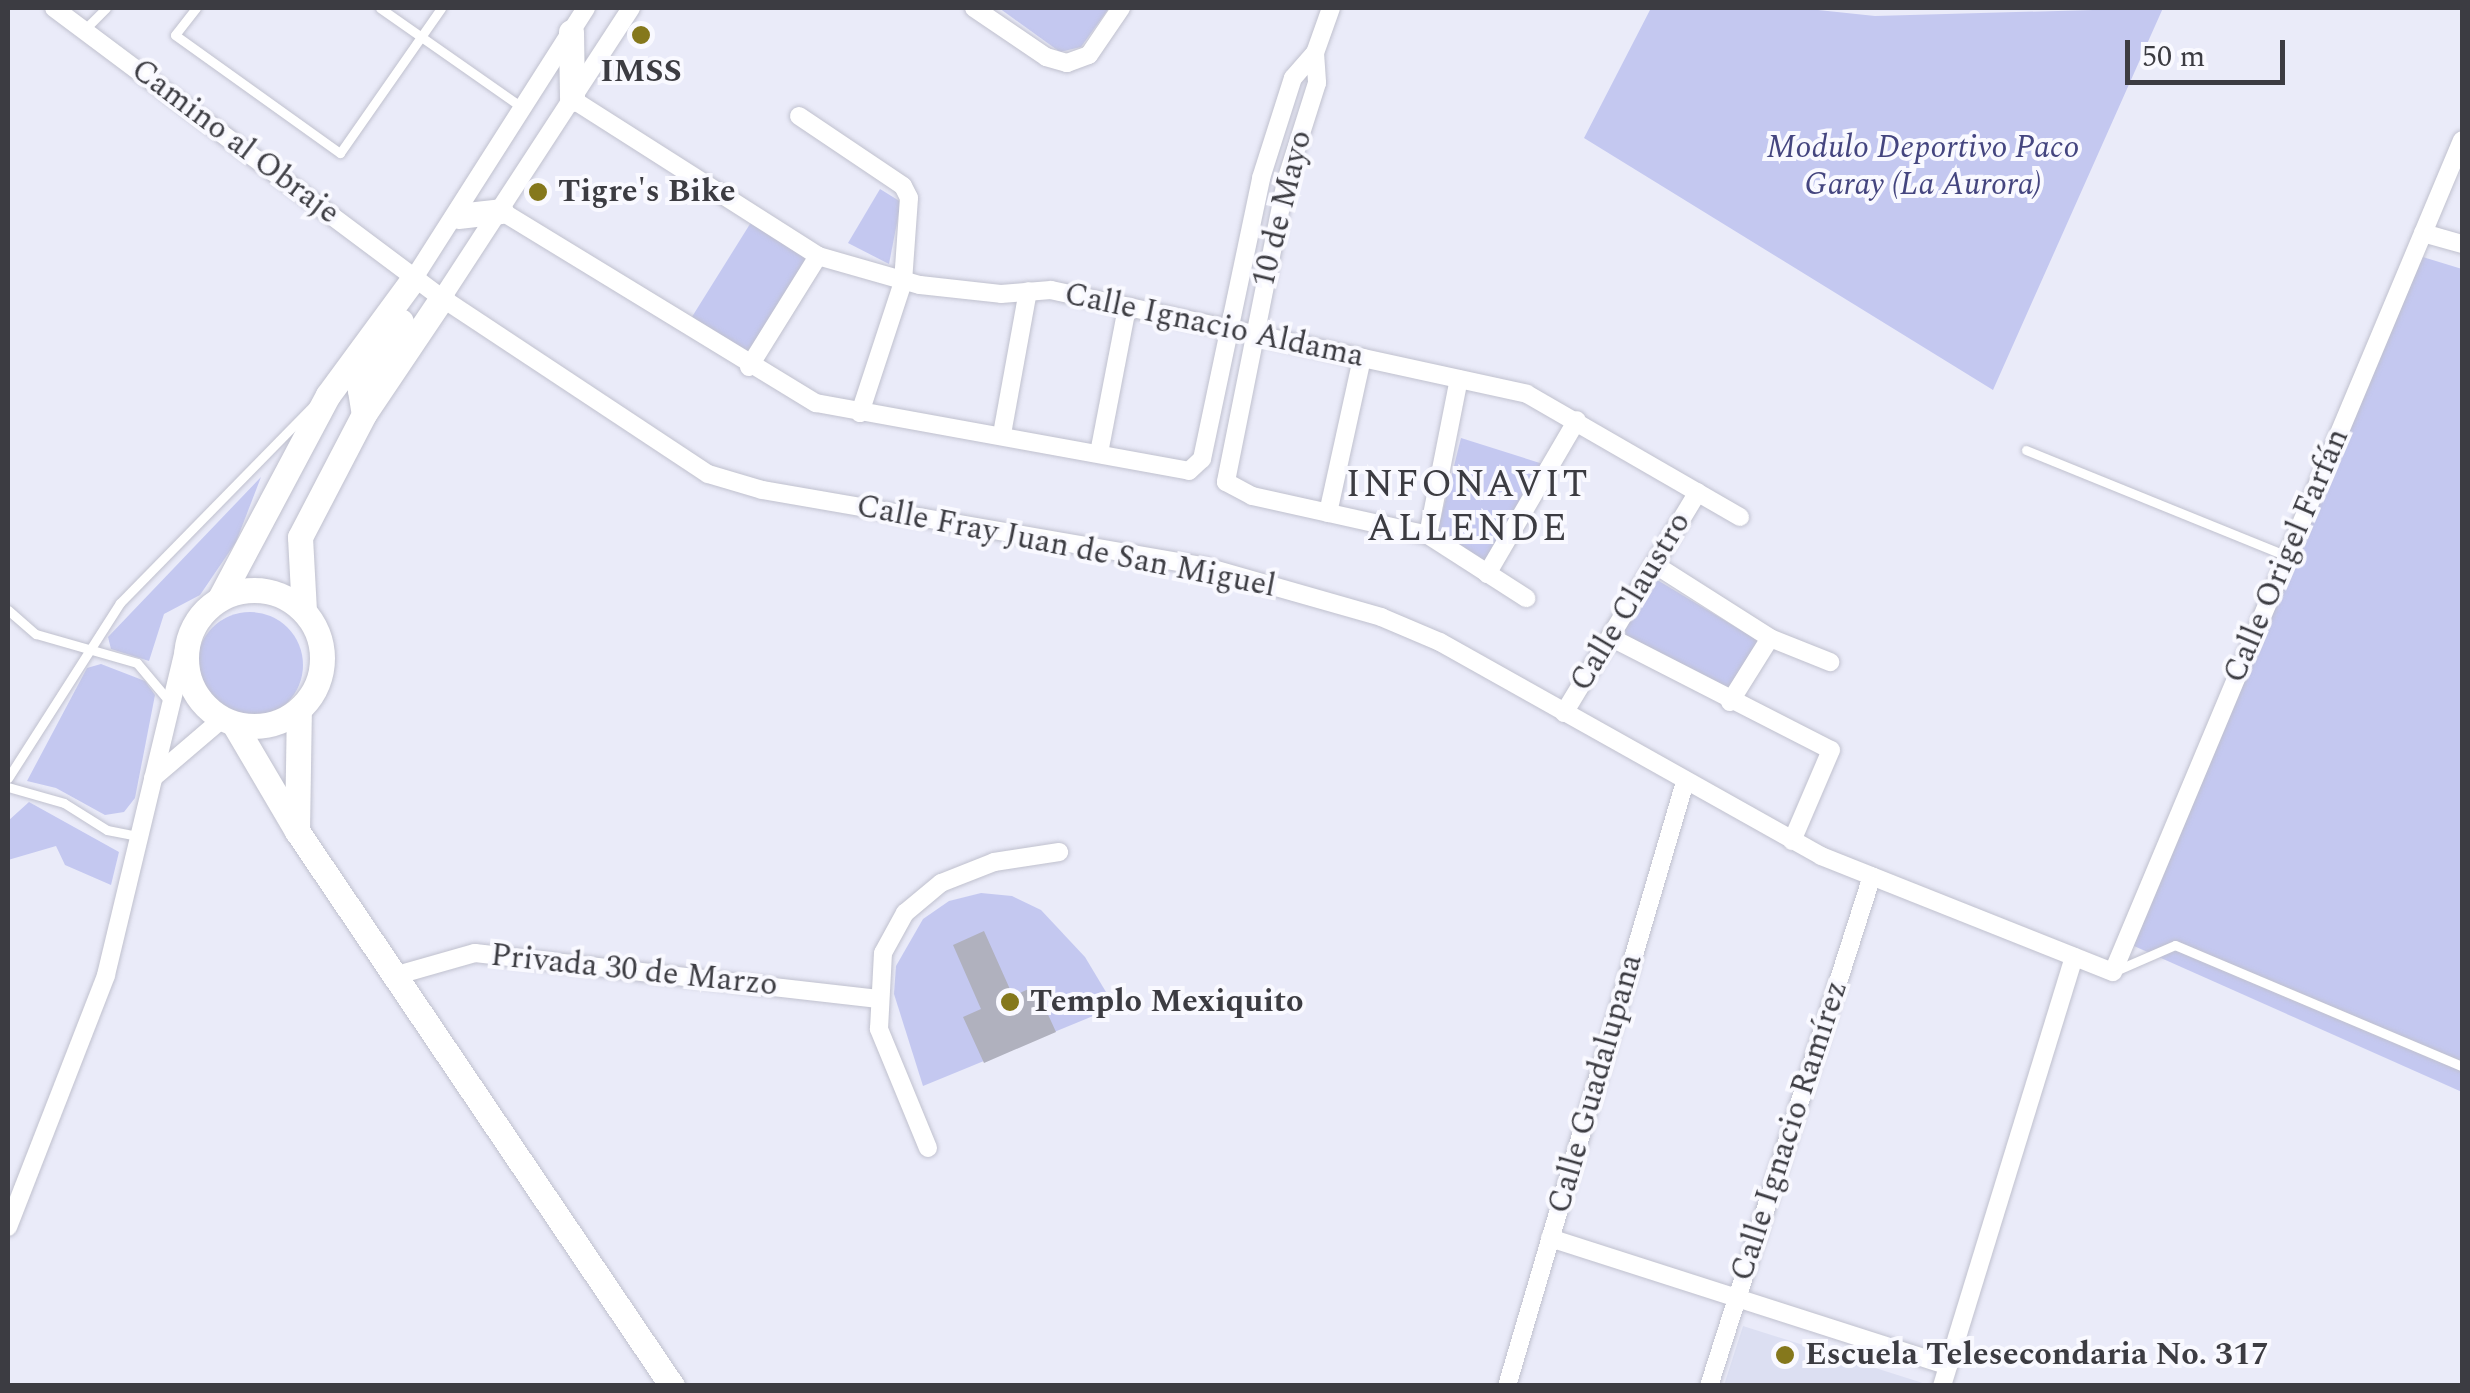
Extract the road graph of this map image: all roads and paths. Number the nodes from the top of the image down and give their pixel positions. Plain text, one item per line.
1 (54, 8) edge
2 (106, 8) edge
3 (196, 8) edge
4 (380, 8) edge
5 (441, 8) edge
6 (586, 8) edge
7 (631, 8) edge
8 (974, 8) edge
9 (1121, 8) edge
10 (1331, 8) edge
11 (84, 30) junction
12 (571, 32) junction
13 (421, 37) junction
14 (1314, 53) junction
15 (572, 99) junction
16 (523, 108) junction
17 (799, 116) dead end
18 (2462, 140) edge
19 (1268, 156) junction
20 (1292, 162) junction
21 (500, 212) junction
22 (458, 216) junction
23 (2422, 233) junction
24 (2462, 244) edge
25 (818, 256) junction
26 (414, 278) junction
27 (903, 282) junction
28 (1028, 291) junction
29 (442, 298) junction
30 (1127, 307) junction
31 (1228, 329) junction
32 (1253, 335) junction
33 (1362, 358) junction
34 (748, 366) junction
35 (1459, 379) junction
36 (328, 396) junction
37 (860, 413) junction
38 (364, 414) junction
39 (1576, 420) junction
40 (1002, 434) junction
41 (2026, 450) dead end
42 (1099, 454) junction
43 (1698, 492) junction
44 (1328, 514) junction
45 (1740, 516) dead end
46 (1428, 536) junction
47 (2287, 556) junction
48 (1654, 564) junction
49 (1488, 574) junction
50 (220, 598) junction
51 (1526, 598) dead end
52 (8, 610) edge
53 (304, 612) junction
54 (1610, 637) junction
55 (1770, 638) junction
56 (186, 647) junction
57 (88, 648) junction
58 (1830, 662) dead end
59 (1730, 702) junction
60 (170, 703) junction
61 (299, 710) junction
62 (1564, 713) junction
63 (228, 721) junction
64 (8, 778) edge
65 (153, 778) junction
66 (1685, 782) junction
67 (8, 787) edge
68 (297, 831) junction
69 (139, 836) junction
70 (1792, 841) junction
71 (1059, 852) dead end
72 (1872, 876) junction
73 (2074, 957) junction
74 (2113, 972) junction
75 (394, 976) junction
76 (876, 999) junction
77 (2462, 1066) edge
78 (928, 1148) dead end
79 (8, 1227) edge
80 (1550, 1238) junction
81 (1737, 1298) junction
82 (1948, 1366) junction
83 (672, 1386) edge
84 (1507, 1386) edge
85 (1709, 1386) edge
86 (1942, 1386) edge

1 - 11 street, Camino al Obraje
2 - 11 lane
3 - 13 lane
4 - 13 lane
5 - 13 lane
6 - 12 street
7 - 15 street
8 - 9 street
10 - 14 street, 10 de Mayo
11 - 26 street, Camino al Obraje
12 - 15 main road
12 - 16 street
13 - 16 lane
14 - 19 street, 10 de Mayo
14 - 20 street, 10 de Mayo
15 - 21 street
15 - 25 street, Calle Ignacio Aldama
16 - 22 street
17 - 27 street
18 - 23 street, Calle Origel Farfán
19 - 20 street
19 - 31 street, 10 de Mayo
20 - 32 street, 10 de Mayo
21 - 22 main road
21 - 29 street
21 - 34 street
22 - 26 street
23 - 24 street
23 - 47 street, Calle Origel Farfán
25 - 27 street, Calle Ignacio Aldama
25 - 34 street
26 - 29 street, Calle Fray Juan de San Miguel
26 - 36 main road
26 - 38 main road
27 - 28 street, Calle Ignacio Aldama
27 - 37 street
28 - 30 street, Calle Ignacio Aldama
28 - 40 street
29 - 38 main road
29 - 62 street, Calle Fray Juan de San Miguel
30 - 31 street, Calle Ignacio Aldama
30 - 42 street
31 - 32 street, Calle Ignacio Aldama
31 - 42 street, 10 de Mayo
32 - 33 street, Calle Ignacio Aldama
32 - 44 street, 10 de Mayo
33 - 35 street, Calle Ignacio Aldama
33 - 44 street
34 - 37 street
35 - 39 street, Calle Ignacio Aldama
35 - 46 street
36 - 50 main road
36 - 57 lane
37 - 40 street
38 - 53 main road
39 - 43 street, Calle Ignacio Aldama
39 - 49 street
40 - 42 street
41 - 47 lane
43 - 45 street, Calle Ignacio Aldama
43 - 48 street, Calle Claustro
44 - 46 street
46 - 49 street
47 - 74 street, Calle Origel Farfán
48 - 54 street, Calle Claustro
48 - 55 street
49 - 51 street
50 - 53 main road
50 - 56 main road
52 - 57 lane
53 - 61 main road
54 - 59 street
54 - 62 street, Calle Claustro
55 - 58 street
55 - 59 street
56 - 60 street
56 - 63 main road
57 - 60 lane
57 - 64 lane
59 - 70 street
60 - 65 street
61 - 63 main road
61 - 68 main road
62 - 66 street, Calle Fray Juan de San Miguel
63 - 65 street
63 - 68 main road
65 - 69 street
66 - 70 street, Calle Fray Juan de San Miguel
66 - 80 street, Calle Guadalupana
67 - 69 lane
68 - 75 main road
69 - 79 street
70 - 72 street, Calle Fray Juan de San Miguel
71 - 76 street
72 - 73 street, Calle Fray Juan de San Miguel
72 - 81 street, Calle Ignacio Ramírez
73 - 74 street, Calle Fray Juan de San Miguel
73 - 82 street
74 - 77 lane
75 - 76 street, Privada 30 de Marzo
75 - 83 main road
76 - 78 street
80 - 81 street
80 - 84 street, Calle Guadalupana
81 - 82 street
81 - 85 street, Calle Ignacio Ramírez
82 - 86 street

